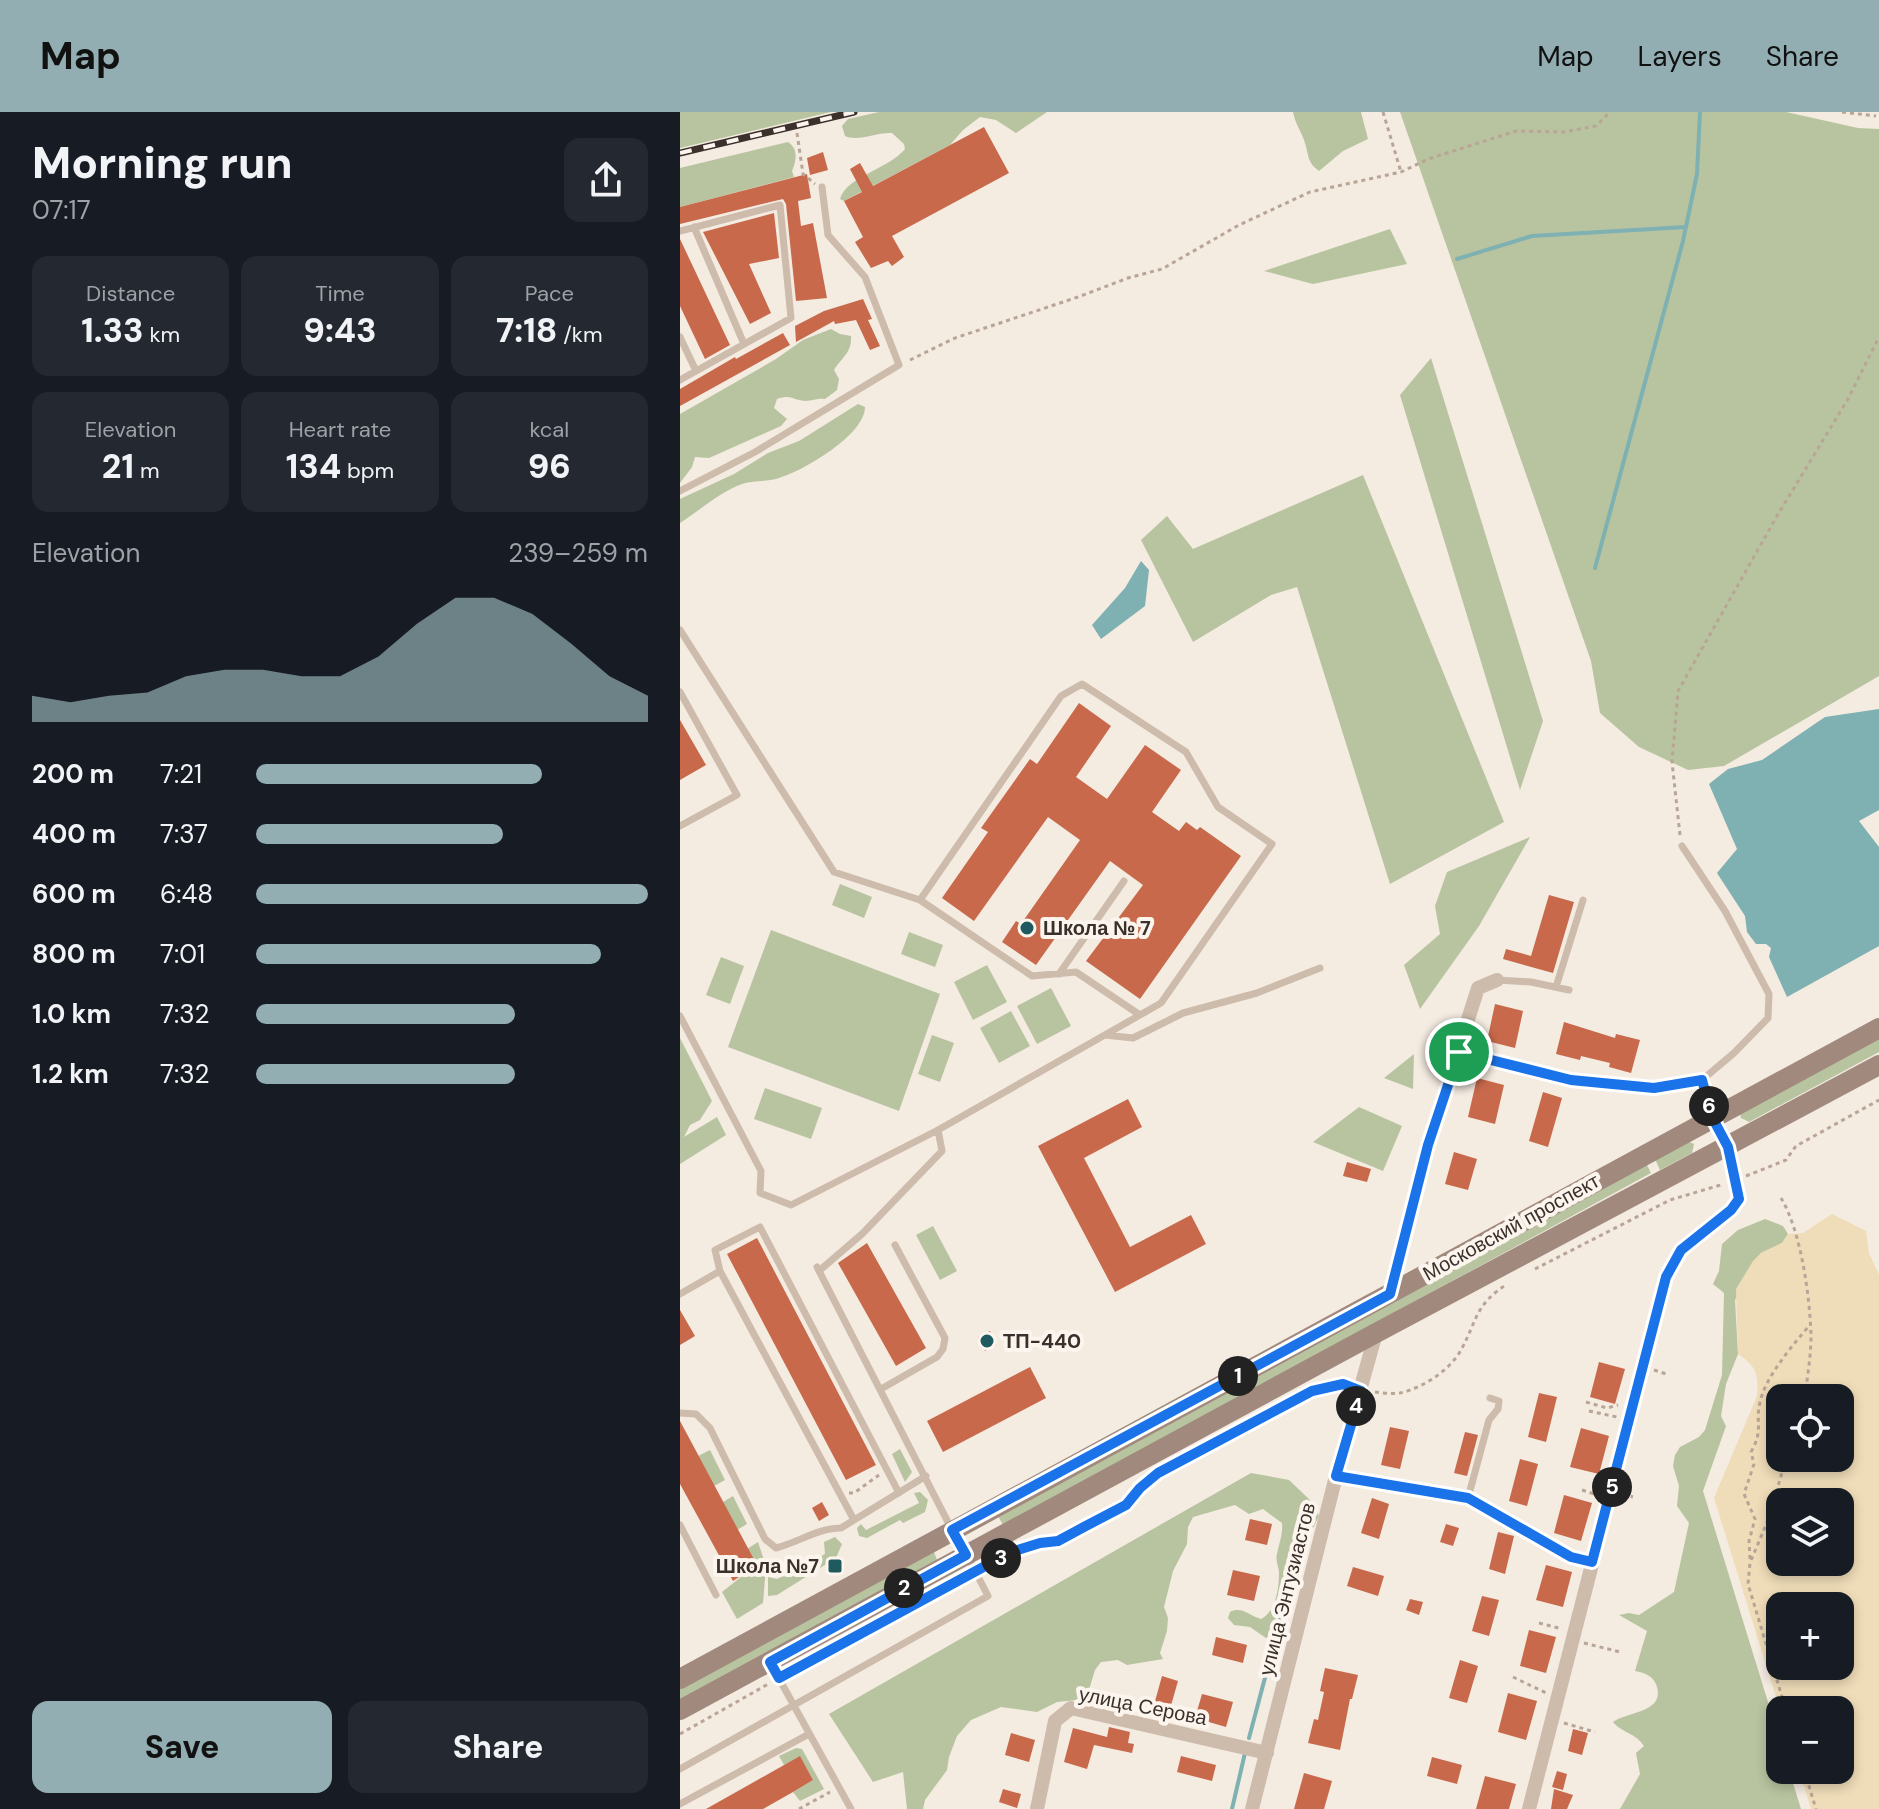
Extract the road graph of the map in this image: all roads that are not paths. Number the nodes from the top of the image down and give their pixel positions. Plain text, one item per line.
1 (822, 187) road end
2 (694, 227) junction
3 (680, 231) edge
4 (680, 337) edge
5 (744, 344) junction
6 (696, 371) junction
7 (680, 380) edge
8 (680, 491) edge
9 (680, 630) edge
10 (680, 692) edge
11 (680, 815) edge
12 (682, 825) edge
13 (1682, 846) road end
14 (1124, 881) dead end
15 (920, 900) junction
16 (1583, 900) dead end
17 (1320, 968) dead end
18 (1059, 974) junction
19 (1497, 980) joint
20 (1556, 987) junction
21 (1569, 990) dead end
22 (1140, 1015) junction
23 (680, 1016) edge
24 (1879, 1028) edge
25 (1105, 1035) junction
26 (1459, 1052) junction
27 (1879, 1065) edge
28 (1702, 1080) junction
29 (1712, 1117) junction
30 (938, 1130) junction
31 (1728, 1147) junction
32 (895, 1245) dead end
33 (720, 1271) junction
34 (680, 1294) edge
35 (1390, 1294) junction
36 (1376, 1333) junction
37 (881, 1389) junction
38 (1490, 1398) dead end
39 (680, 1413) edge
40 (926, 1476) junction
41 (1336, 1476) junction
42 (899, 1493) junction
43 (1468, 1498) junction
44 (854, 1520) junction
45 (680, 1525) edge
46 (952, 1530) junction
47 (1592, 1562) junction
48 (971, 1563) junction
49 (716, 1595) dead end
50 (774, 1670) junction
51 (680, 1679) edge
52 (794, 1705) junction
53 (680, 1710) edge
54 (809, 1734) junction
55 (1267, 1753) junction
56 (680, 1769) edge
57 (680, 1804) edge
58 (851, 1809) edge
59 (1037, 1809) edge
60 (1252, 1809) edge
61 (1529, 1809) edge

1 - 8 lane
2 - 3 lane
2 - 5 lane
2 - 5 lane
4 - 6 lane
5 - 6 lane
6 - 7 lane
9 - 15 lane
10 - 12 lane
11 - 12 lane
13 - 28 lane
14 - 18 lane
15 - 18 lane
15 - 22 lane
16 - 20 lane
17 - 25 lane
18 - 22 lane
19 - 20 lane
19 - 26 street
20 - 21 lane
22 - 25 lane
23 - 30 lane
24 - 29 main road, Московский проспект
25 - 30 lane
26 - 28 lane
26 - 35 street
27 - 31 main road, Московский проспект
28 - 29 lane
29 - 31 main road
29 - 35 main road, Московский проспект
30 - 37 lane
31 - 36 main road, Московский проспект
31 - 47 street
32 - 37 lane
33 - 34 lane
33 - 42 lane
33 - 44 lane
35 - 46 main road, Московский проспект
36 - 41 street, улица Энтузиастов
36 - 48 main road, Московский проспект
37 - 40 lane
38 - 43 lane
39 - 44 lane
40 - 42 lane
40 - 46 lane
41 - 43 lane
41 - 55 street, улица Энтузиастов
42 - 44 lane
43 - 47 lane
45 - 49 lane
46 - 48 main road
46 - 51 main road, Московский проспект
47 - 61 street
48 - 50 main road, Московский проспект
48 - 52 lane
50 - 52 lane
50 - 53 main road, Московский проспект
52 - 54 lane
52 - 56 lane
54 - 57 lane
54 - 58 lane
55 - 59 street, улица Серова
55 - 60 street, улица Энтузиастов

